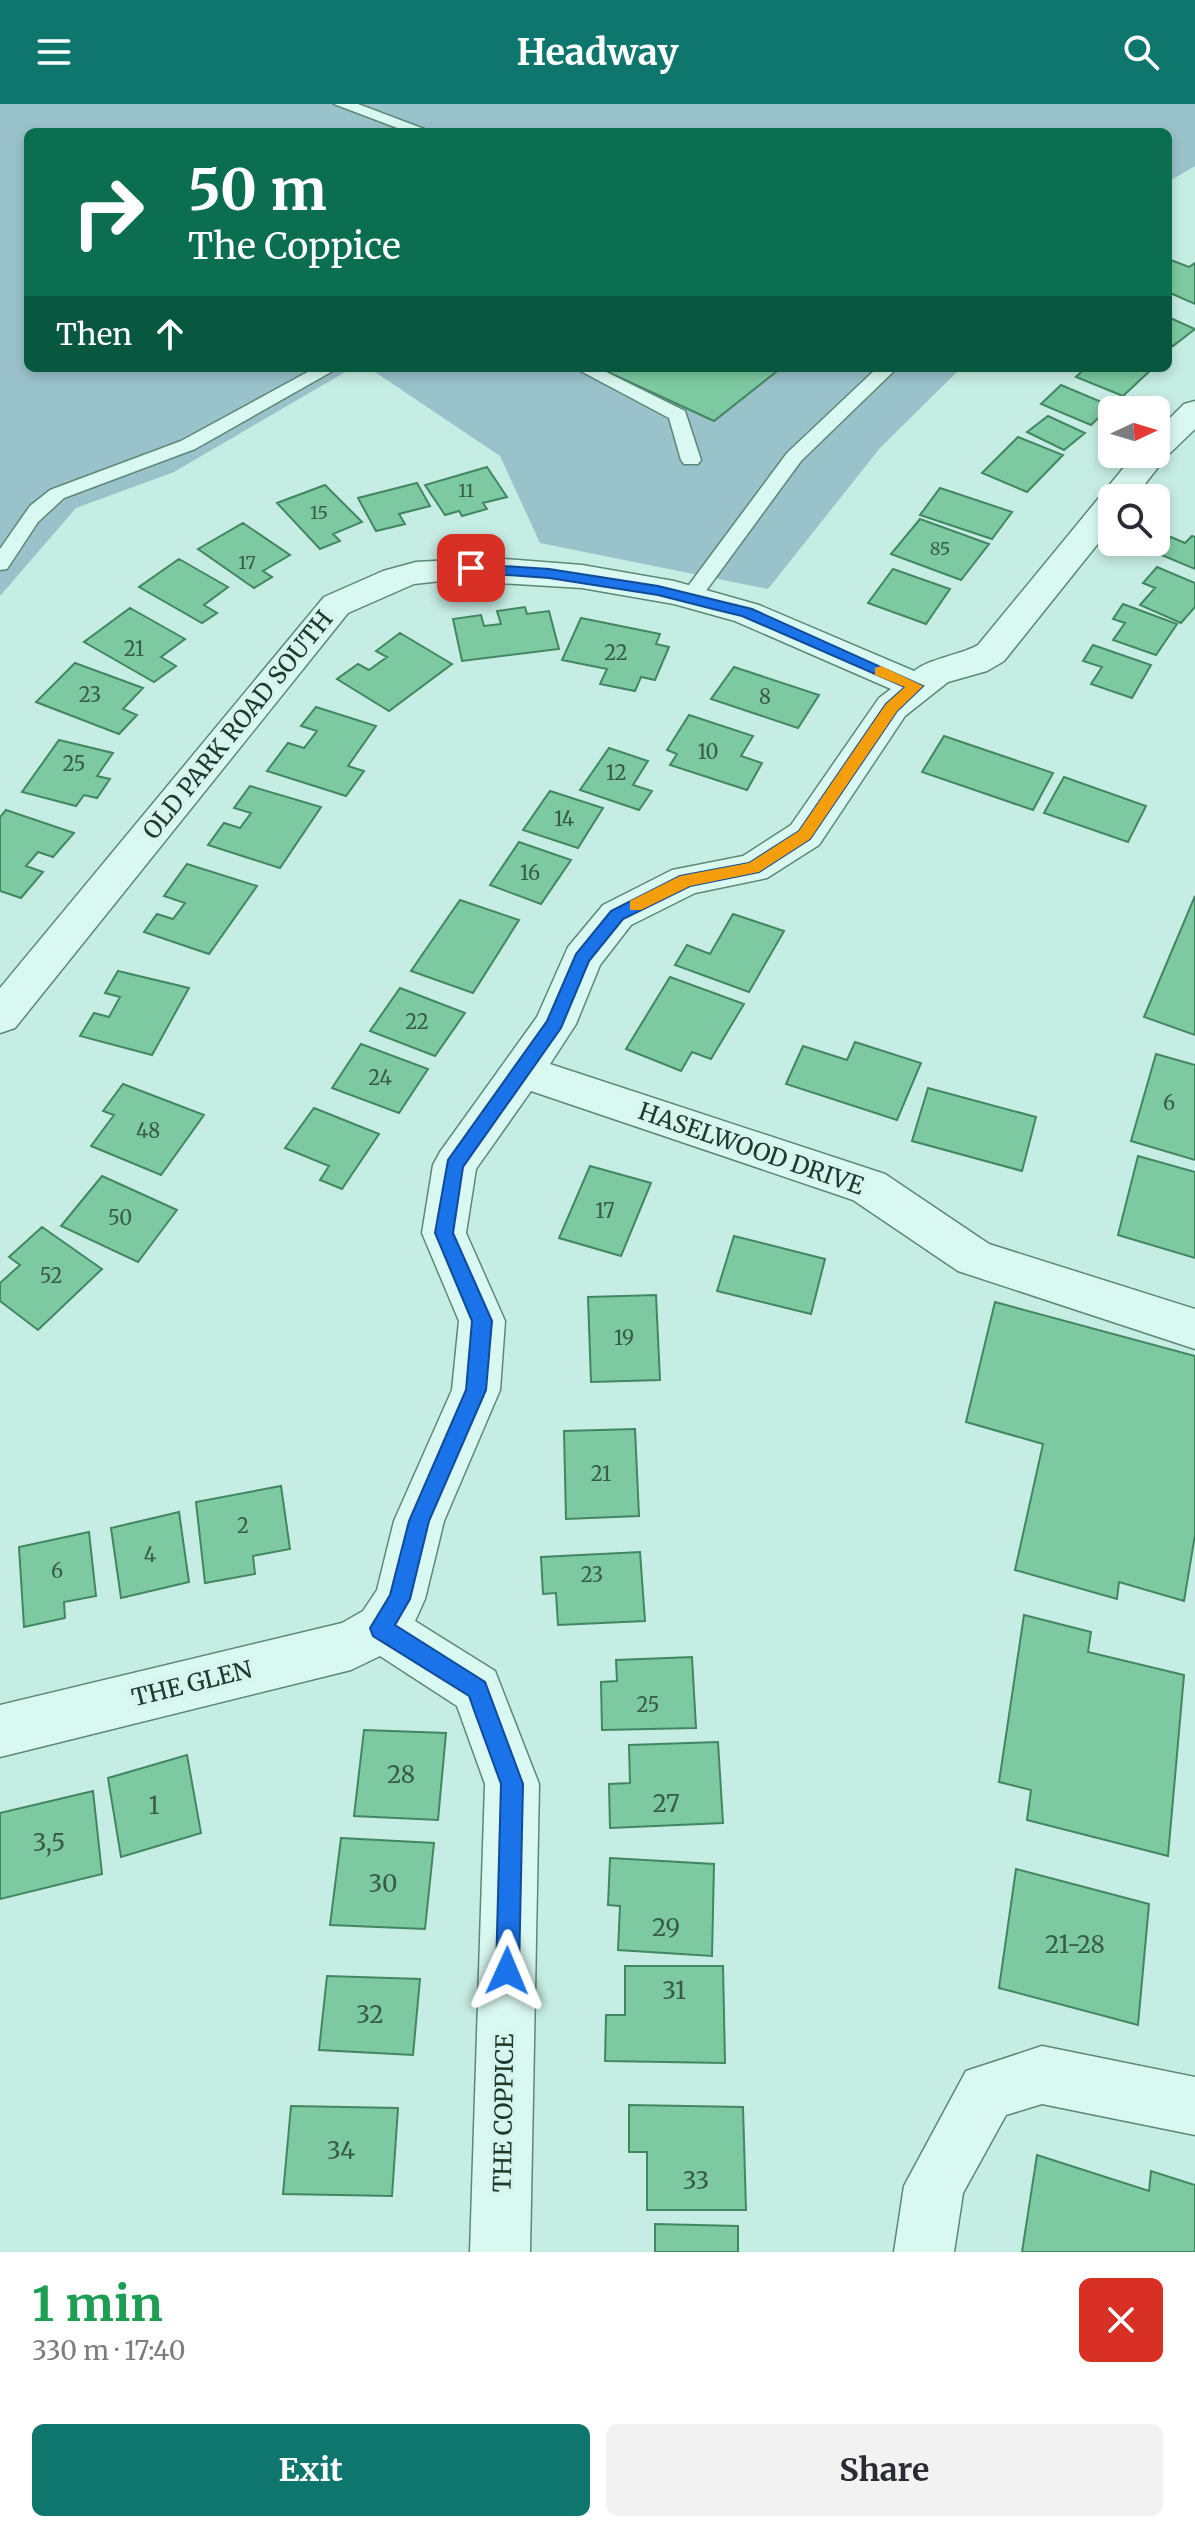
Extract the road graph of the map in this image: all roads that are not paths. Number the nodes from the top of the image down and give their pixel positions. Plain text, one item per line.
1 (342, 104) edge
2 (412, 128) edge
3 (322, 372) edge
4 (592, 372) edge
5 (884, 372) edge
6 (1195, 411) edge
7 (1170, 436) edge
8 (691, 460) dead end
9 (1141, 468) edge
10 (1128, 484) edge
11 (1098, 521) edge
12 (0, 564) edge
13 (690, 598) junction
14 (915, 686) junction
15 (0, 1017) edge
16 (522, 1071) junction
17 (1195, 1329) edge
18 (381, 1628) junction
19 (0, 1731) edge
20 (1195, 2106) edge
21 (500, 2252) edge
22 (924, 2252) edge

1 - 2 lane
3 - 12 lane
4 - 8 lane
5 - 13 lane
6 - 7 street
9 - 10 street
11 - 14 street
13 - 14 street, OLD PARK ROAD SOUTH
13 - 15 street, OLD PARK ROAD SOUTH
14 - 16 street
16 - 17 street, HASELWOOD DRIVE
16 - 18 street
18 - 19 street, THE GLEN
18 - 21 street, THE COPPICE
20 - 22 street

